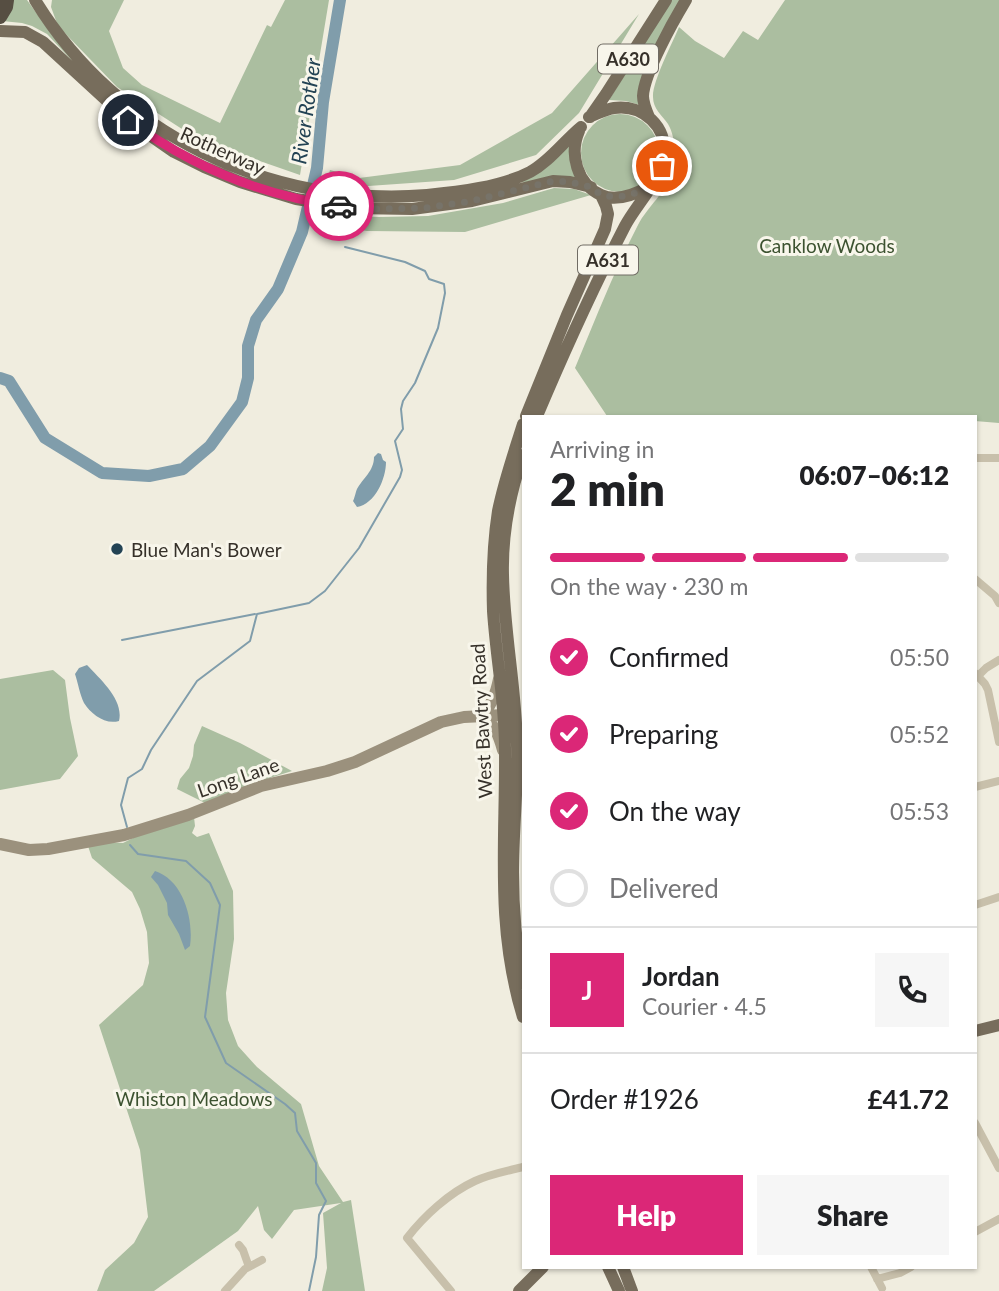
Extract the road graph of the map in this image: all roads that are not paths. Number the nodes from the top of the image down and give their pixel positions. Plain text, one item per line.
1 (7, 0) edge
2 (35, 0) edge
3 (666, 0) edge
4 (686, 0) edge
5 (0, 17) edge
6 (0, 31) edge
7 (649, 117) junction
8 (585, 122) junction
9 (651, 185) junction
10 (596, 191) junction
11 (298, 194) junction
12 (327, 199) junction
13 (605, 266) junction
14 (584, 276) junction
15 (526, 415) edge
16 (537, 415) edge
17 (522, 427) edge
18 (977, 458) edge
19 (999, 458) edge
20 (522, 459) edge
21 (977, 581) edge
22 (999, 603) edge
23 (999, 660) edge
24 (977, 673) edge
25 (500, 674) junction
26 (977, 675) edge
27 (513, 680) junction
28 (504, 715) junction
29 (482, 716) junction
30 (999, 742) edge
31 (505, 758) junction
32 (999, 781) edge
33 (977, 786) edge
34 (0, 844) edge
35 (999, 897) edge
36 (977, 904) edge
37 (522, 977) edge
38 (522, 1013) edge
39 (999, 1024) edge
40 (977, 1030) edge
41 (977, 1127) edge
42 (999, 1166) edge
43 (522, 1167) edge
44 (999, 1219) edge
45 (977, 1231) edge
46 (239, 1245) dead end
47 (262, 1260) dead end
48 (249, 1266) junction
49 (541, 1269) edge
50 (609, 1269) edge
51 (623, 1269) edge
52 (872, 1269) edge
53 (907, 1269) edge
54 (877, 1279) junction
55 (882, 1288) dead end
56 (225, 1291) edge
57 (451, 1291) edge
58 (519, 1291) edge
59 (618, 1291) edge
60 (632, 1291) edge

1 - 5 highway
2 - 11 main road, Rotherway
3 - 8 main road, A630
4 - 7 main road, A630
6 - 11 main road, Rotherway
7 - 8 main road
7 - 9 main road
8 - 10 main road
8 - 12 main road, Rotherway
9 - 10 main road
9 - 13 main road, A631
10 - 12 main road, Rotherway
10 - 14 main road, A631
11 - 12 main road, Rotherway
13 - 14 main road, A631
13 - 16 main road, A631
14 - 15 main road, A631
17 - 25 main road, West Bawtry Road
18 - 19 street
20 - 27 main road, West Bawtry Road
21 - 22 street
23 - 24 street
25 - 28 main road, West Bawtry Road
25 - 29 street
26 - 30 street
27 - 28 street
27 - 37 main road, West Bawtry Road
28 - 29 street, Long Lane
28 - 31 main road, West Bawtry Road
29 - 31 street
29 - 34 street, Long Lane
31 - 38 main road, West Bawtry Road
32 - 33 street
35 - 36 street
39 - 40 main road
41 - 42 street
43 - 57 street
44 - 45 street
46 - 48 street
47 - 48 street
48 - 56 street
49 - 58 main road
50 - 59 main road
51 - 60 main road
52 - 54 street
53 - 54 street
54 - 55 street

